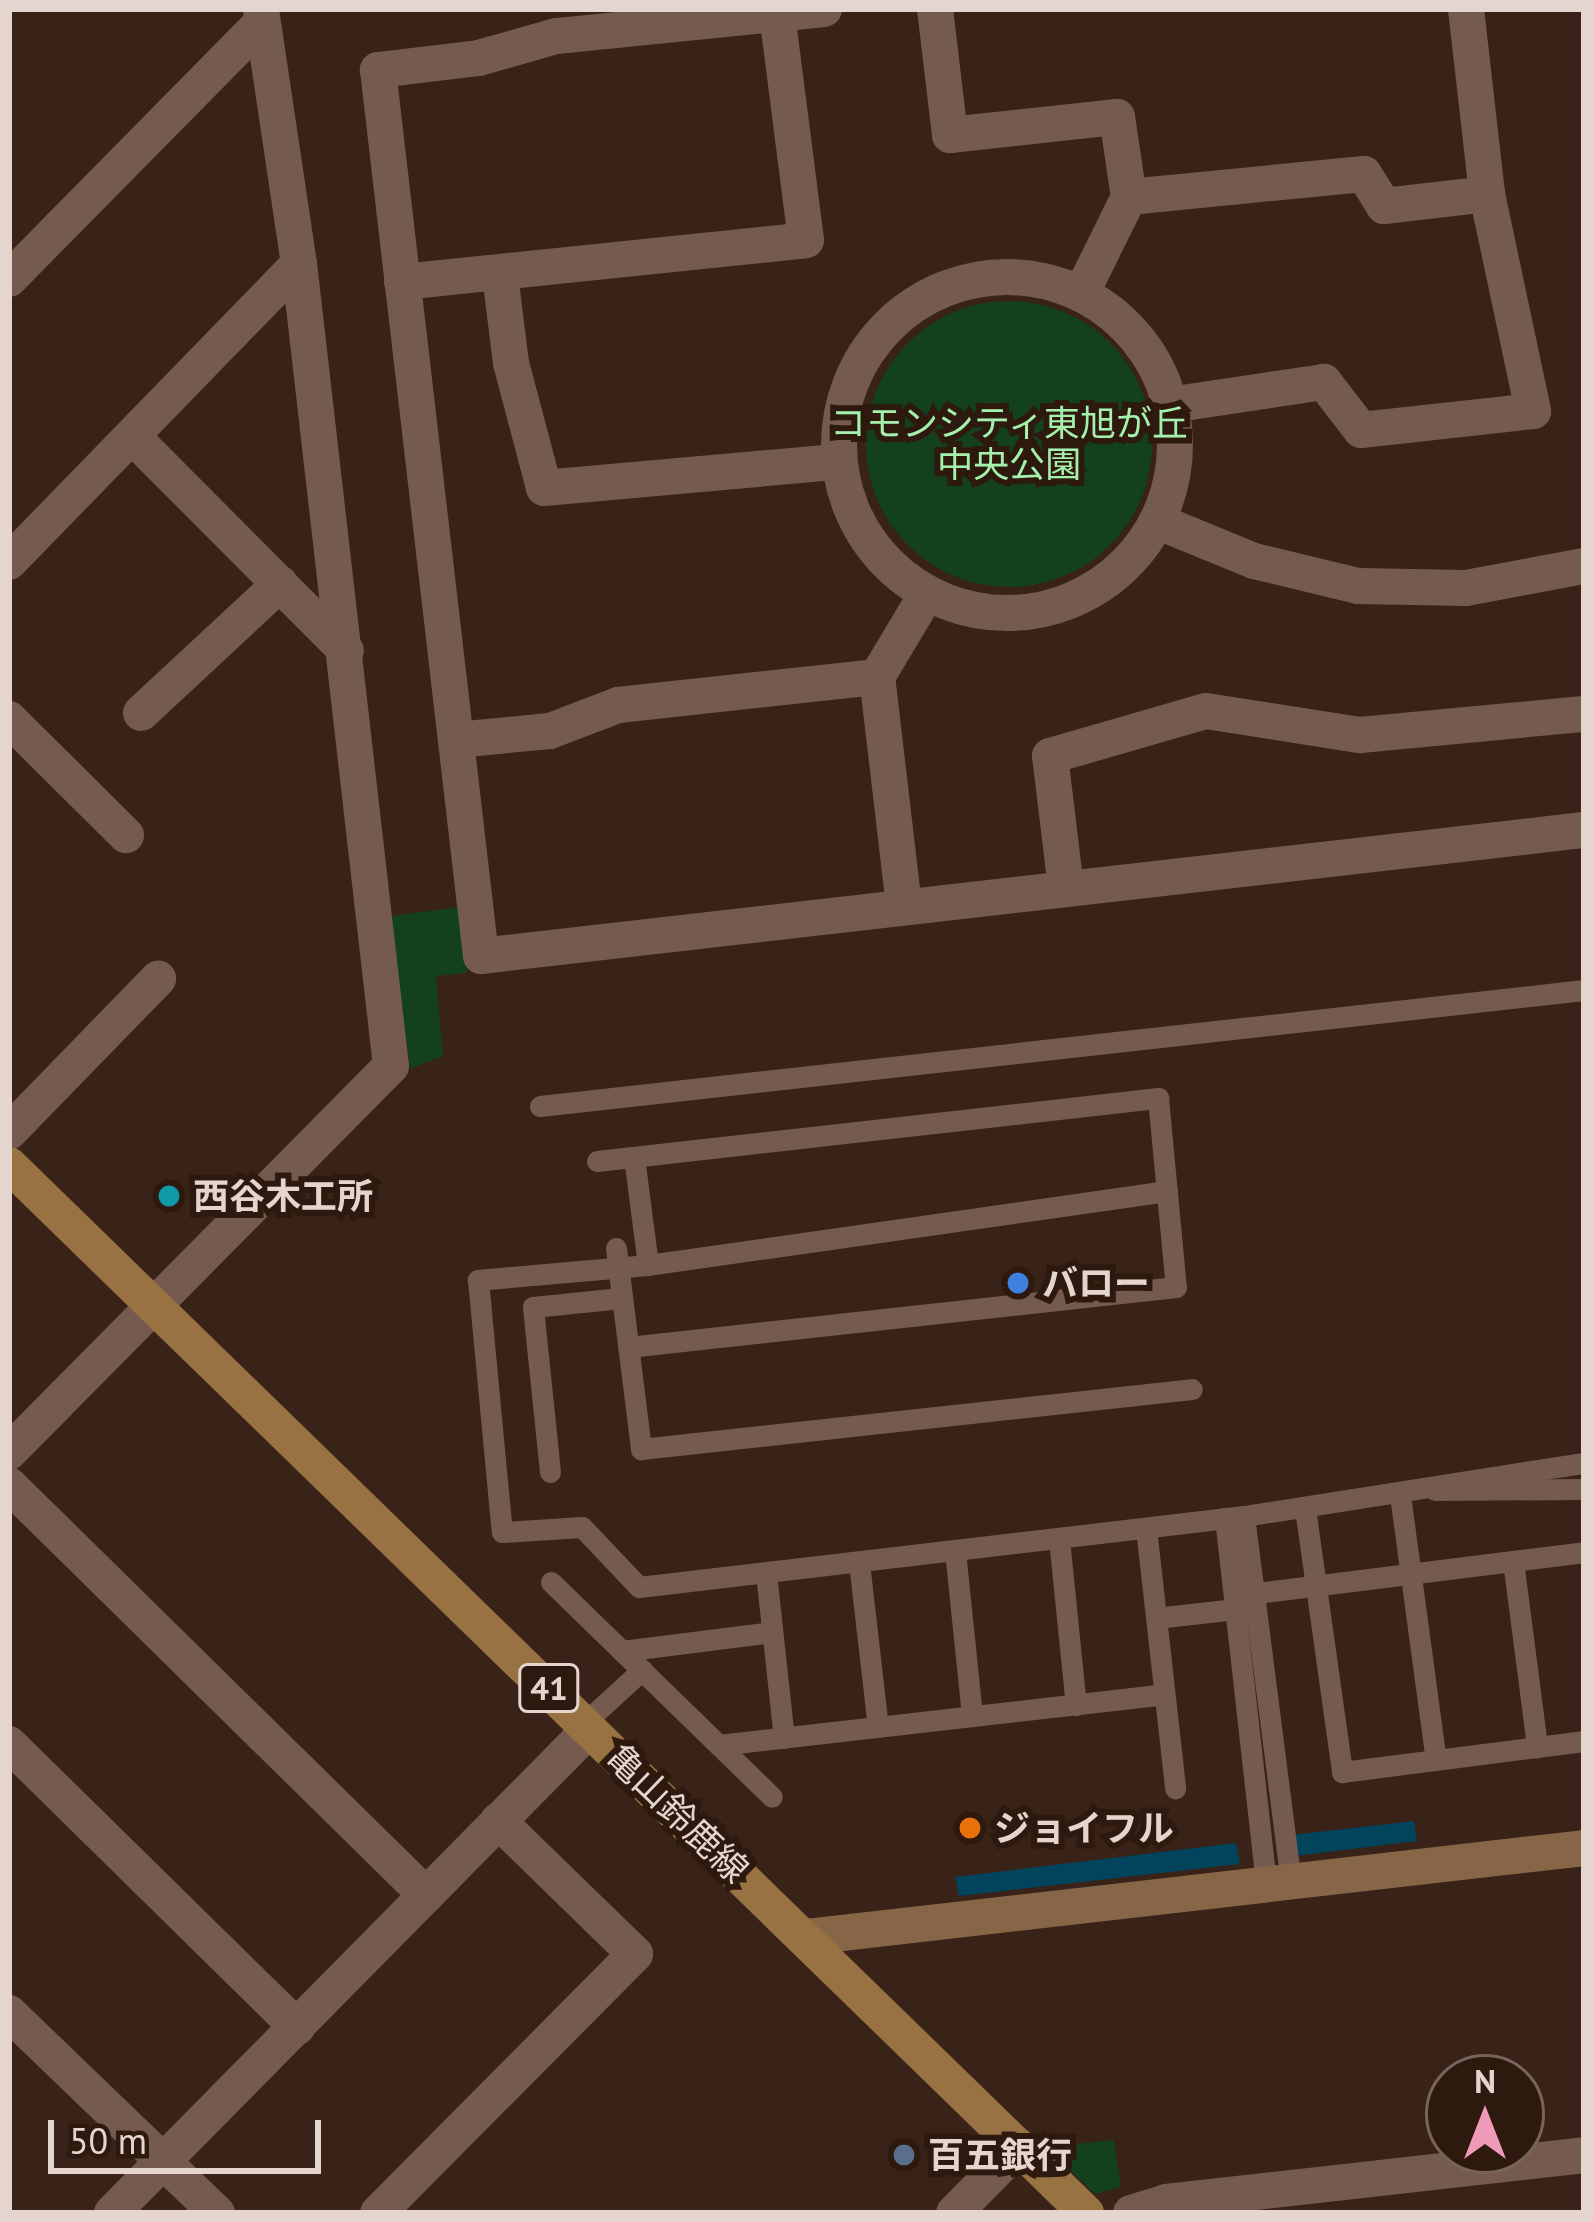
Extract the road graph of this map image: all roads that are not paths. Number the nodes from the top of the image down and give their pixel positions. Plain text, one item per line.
1 (824, 9) edge
2 (935, 9) edge
3 (1466, 9) edge
4 (262, 15) edge
5 (777, 15) junction
6 (1487, 194) junction
7 (1129, 197) junction
8 (299, 264) junction
9 (500, 274) junction
10 (9, 279) edge
11 (402, 282) junction
12 (1082, 292) junction
13 (1172, 404) junction
14 (132, 436) junction
15 (837, 462) junction
16 (1160, 522) junction
17 (9, 562) edge
18 (1584, 566) edge
19 (280, 584) junction
20 (926, 595) junction
21 (346, 651) junction
22 (877, 677) junction
23 (141, 713) dead end
24 (1584, 714) edge
25 (9, 719) edge
26 (456, 740) junction
27 (1584, 830) edge
28 (126, 835) dead end
29 (1066, 887) junction
30 (904, 906) junction
31 (158, 979) dead end
32 (1584, 990) edge
33 (540, 1106) dead end
34 (9, 1132) edge
35 (634, 1157) junction
36 (597, 1161) dead end
37 (9, 1165) edge
38 (1167, 1191) junction
39 (617, 1258) junction
40 (648, 1265) junction
41 (622, 1298) junction
42 (155, 1306) junction
43 (628, 1348) junction
44 (1192, 1389) dead end
45 (9, 1452) edge
46 (1584, 1463) edge
47 (550, 1472) dead end
48 (9, 1485) edge
49 (1584, 1489) edge
50 (1436, 1490) junction
51 (1400, 1495) junction
52 (1305, 1508) junction
53 (1234, 1517) junction
54 (1146, 1528) junction
55 (1059, 1540) junction
56 (955, 1551) junction
57 (1584, 1552) edge
58 (1513, 1561) junction
59 (860, 1562) junction
60 (766, 1573) junction
61 (1411, 1574) junction
62 (551, 1582) dead end
63 (1316, 1585) junction
64 (1241, 1599) junction
65 (1156, 1618) junction
66 (772, 1632) junction
67 (622, 1651) junction
68 (641, 1670) junction
69 (1164, 1694) junction
70 (1076, 1705) junction
71 (972, 1716) junction
72 (587, 1726) junction
73 (878, 1727) junction
74 (784, 1738) junction
75 (1584, 1742) edge
76 (9, 1744) edge
77 (719, 1745) junction
78 (1537, 1747) junction
79 (1436, 1760) junction
80 (1175, 1788) dead end
81 (772, 1797) dead end
82 (498, 1821) junction
83 (1584, 1848) edge
84 (1278, 1885) junction
85 (426, 1895) junction
86 (807, 1937) junction
87 (9, 2013) edge
88 (297, 2027) junction
89 (1019, 2147) junction
90 (1584, 2156) edge
91 (163, 2162) junction
92 (112, 2213) edge
93 (217, 2213) edge
94 (378, 2213) edge
95 (954, 2213) edge
96 (1086, 2213) edge
97 (1132, 2213) edge

1 - 5 street
2 - 7 street
3 - 6 street
4 - 8 street
4 - 10 street
5 - 9 street
5 - 11 street
6 - 7 street
6 - 13 street
7 - 12 street
8 - 14 street
8 - 21 street
9 - 11 street
9 - 15 street
11 - 26 street
12 - 13 street
12 - 15 street
13 - 16 street
14 - 17 street
14 - 19 street
15 - 20 street
16 - 18 street
16 - 20 street
19 - 21 street
19 - 23 street
20 - 22 street
21 - 42 street
22 - 26 street
22 - 30 street
24 - 29 street
25 - 28 street
26 - 30 street
27 - 29 street
29 - 30 street
31 - 34 street
32 - 33 lane
35 - 36 lane
35 - 38 lane
35 - 40 lane
37 - 42 main road, 亀山鈴鹿線 / 41
38 - 40 lane
38 - 43 lane
39 - 40 lane
39 - 41 lane
39 - 60 lane
41 - 43 lane
41 - 47 lane
42 - 45 street
42 - 72 main road, 亀山鈴鹿線 / 41
43 - 44 lane
46 - 50 lane
48 - 85 street
49 - 50 lane
50 - 51 lane
51 - 52 lane
51 - 61 lane
52 - 53 lane
52 - 63 lane
53 - 54 lane
53 - 64 lane
54 - 55 lane
54 - 65 lane
55 - 56 lane
55 - 70 lane
56 - 59 lane
56 - 71 lane
57 - 58 lane
58 - 61 lane
58 - 78 lane
59 - 60 lane
59 - 73 lane
60 - 66 lane
61 - 63 lane
61 - 79 lane
62 - 67 lane
63 - 64 lane
63 - 79 lane
64 - 65 lane
64 - 84 lane
65 - 69 lane
66 - 67 lane
66 - 74 lane
67 - 68 lane
68 - 72 lane
68 - 77 lane
69 - 70 lane
69 - 80 lane
70 - 71 lane
71 - 73 lane
72 - 82 street
72 - 86 main road, 亀山鈴鹿線 / 41
73 - 74 lane
74 - 77 lane
75 - 78 lane
76 - 88 street
77 - 81 lane
78 - 79 lane
82 - 85 street
82 - 94 street
83 - 84 street
84 - 86 street
85 - 88 street
86 - 89 main road, 亀山鈴鹿線 / 41
87 - 91 street
88 - 91 street
89 - 95 street
89 - 96 main road, 亀山鈴鹿線 / 41
90 - 97 street
91 - 92 street
91 - 93 street

